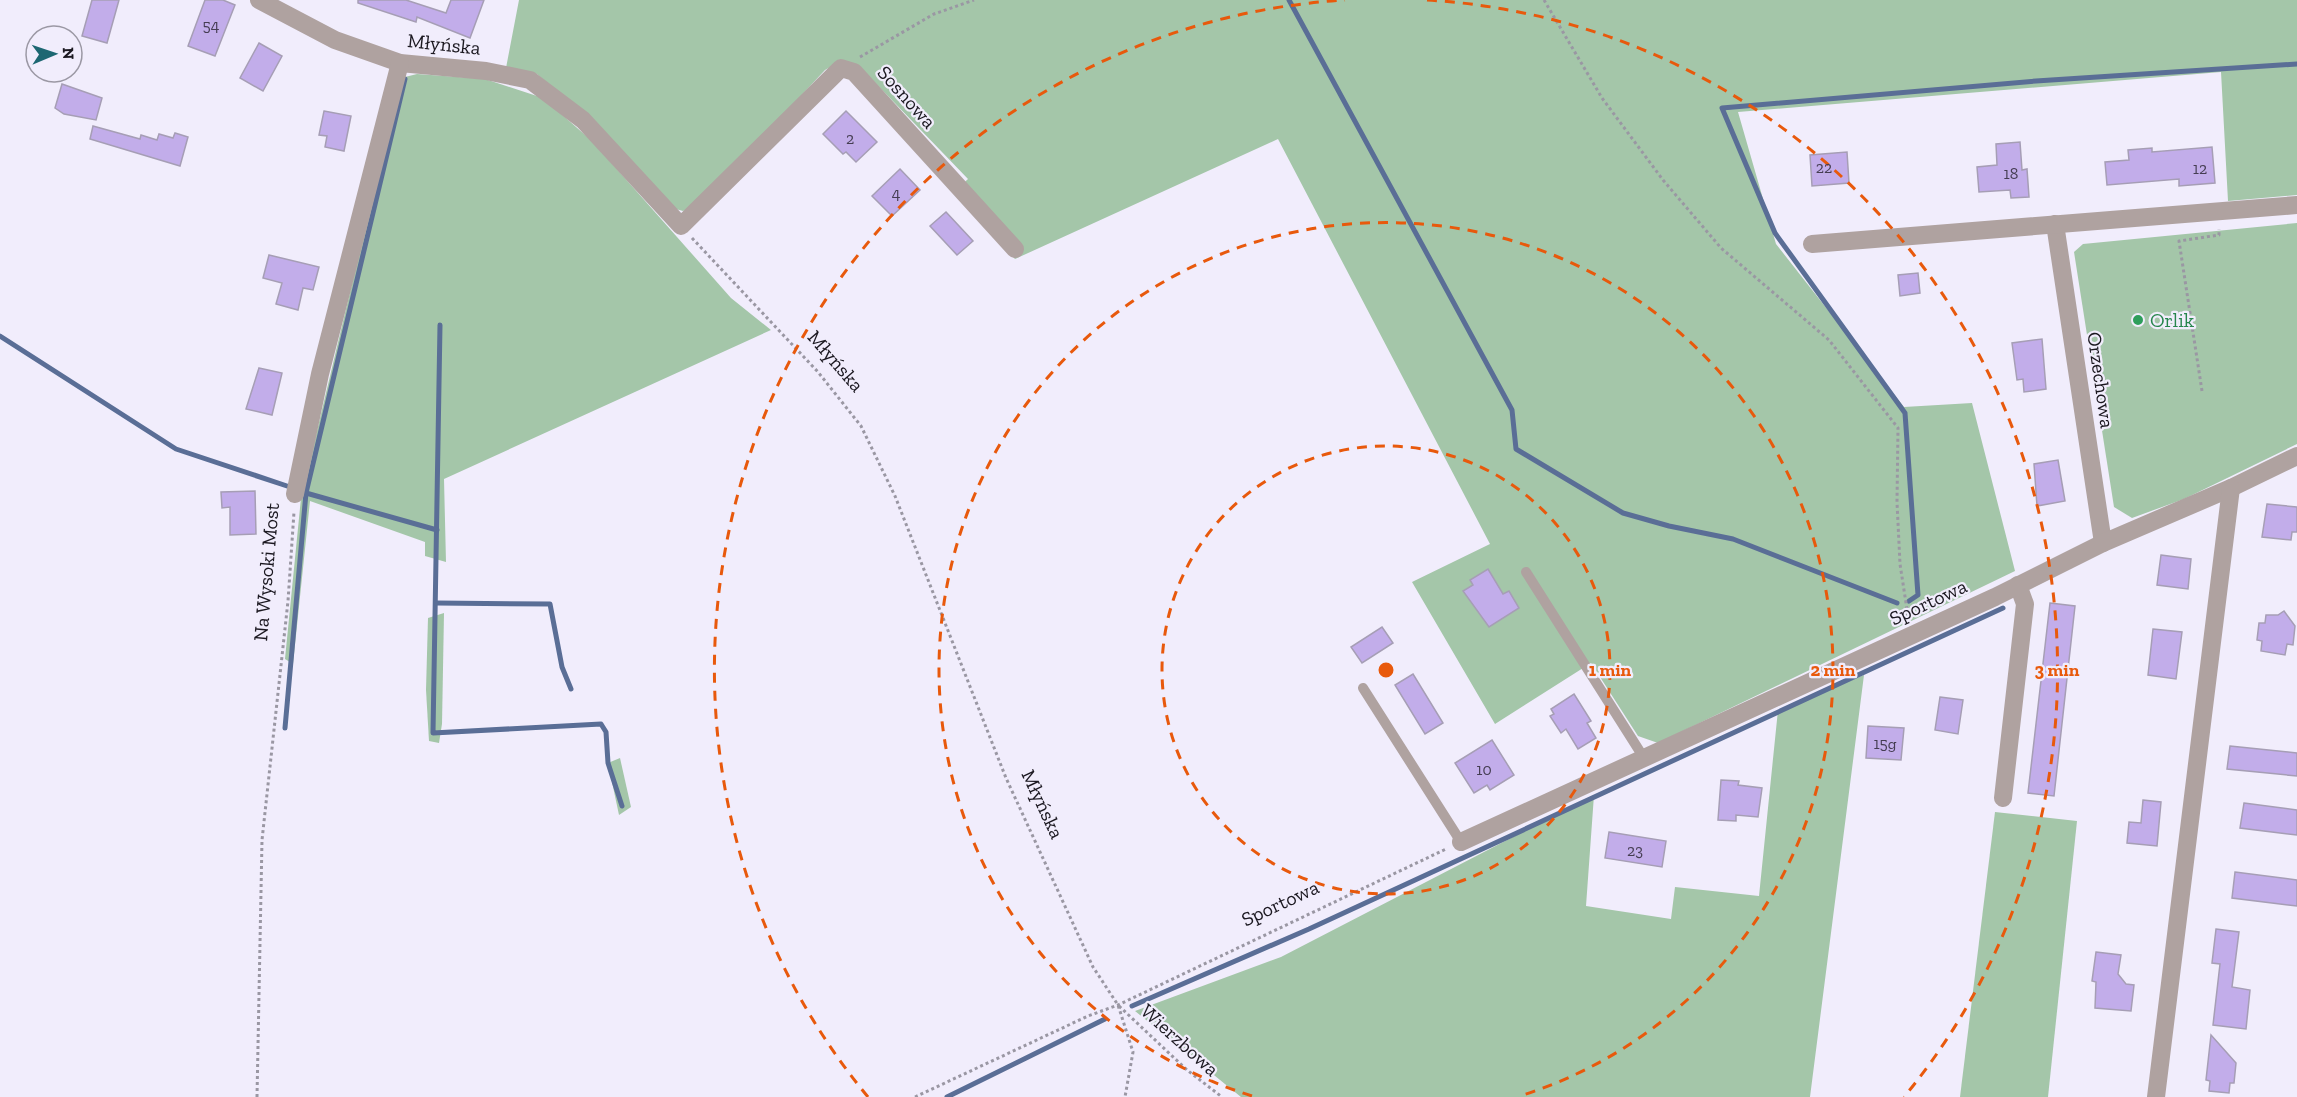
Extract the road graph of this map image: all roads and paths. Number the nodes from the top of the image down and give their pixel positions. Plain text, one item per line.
1 (259, 0) edge
2 (974, 0) edge
3 (1544, 0) edge
4 (400, 63) junction
5 (840, 68) junction
6 (2297, 204) edge
7 (2217, 212) junction
8 (2055, 224) junction
9 (681, 226) junction
10 (1812, 244) dead end
11 (1015, 249) dead end
12 (2202, 392) dead end
13 (2297, 456) edge
14 (2231, 488) junction
15 (295, 494) joint
16 (2103, 543) junction
17 (1526, 572) dead end
18 (2018, 585) junction
19 (1914, 633) junction
20 (1363, 688) dead end
21 (1644, 758) junction
22 (2003, 798) dead end
23 (1461, 842) junction
24 (1118, 1005) junction
25 (256, 1097) edge
26 (915, 1097) edge
27 (1125, 1097) edge
28 (1222, 1097) edge
29 (2156, 1097) edge

1 - 4 street, Młyńska
2 - 5 path
3 - 19 path
4 - 9 street, Młyńska
4 - 15 street, Na Wysoki Most
5 - 9 street
5 - 11 street, Sosnowa
6 - 7 street
7 - 8 street
7 - 12 path
8 - 10 street
8 - 16 street, Orzechowa
9 - 24 path, Młyńska
13 - 14 street, Sportowa
14 - 16 street, Sportowa
14 - 29 street
15 - 25 path, Na Wysoki Most
16 - 18 street, Sportowa
17 - 21 lane
18 - 19 street, Sportowa
18 - 22 street
19 - 21 street, Sportowa
20 - 23 lane
21 - 23 street, Sportowa
23 - 24 path, Sportowa
24 - 26 path, Sportowa
24 - 27 path
24 - 28 path, Wierzbowa

